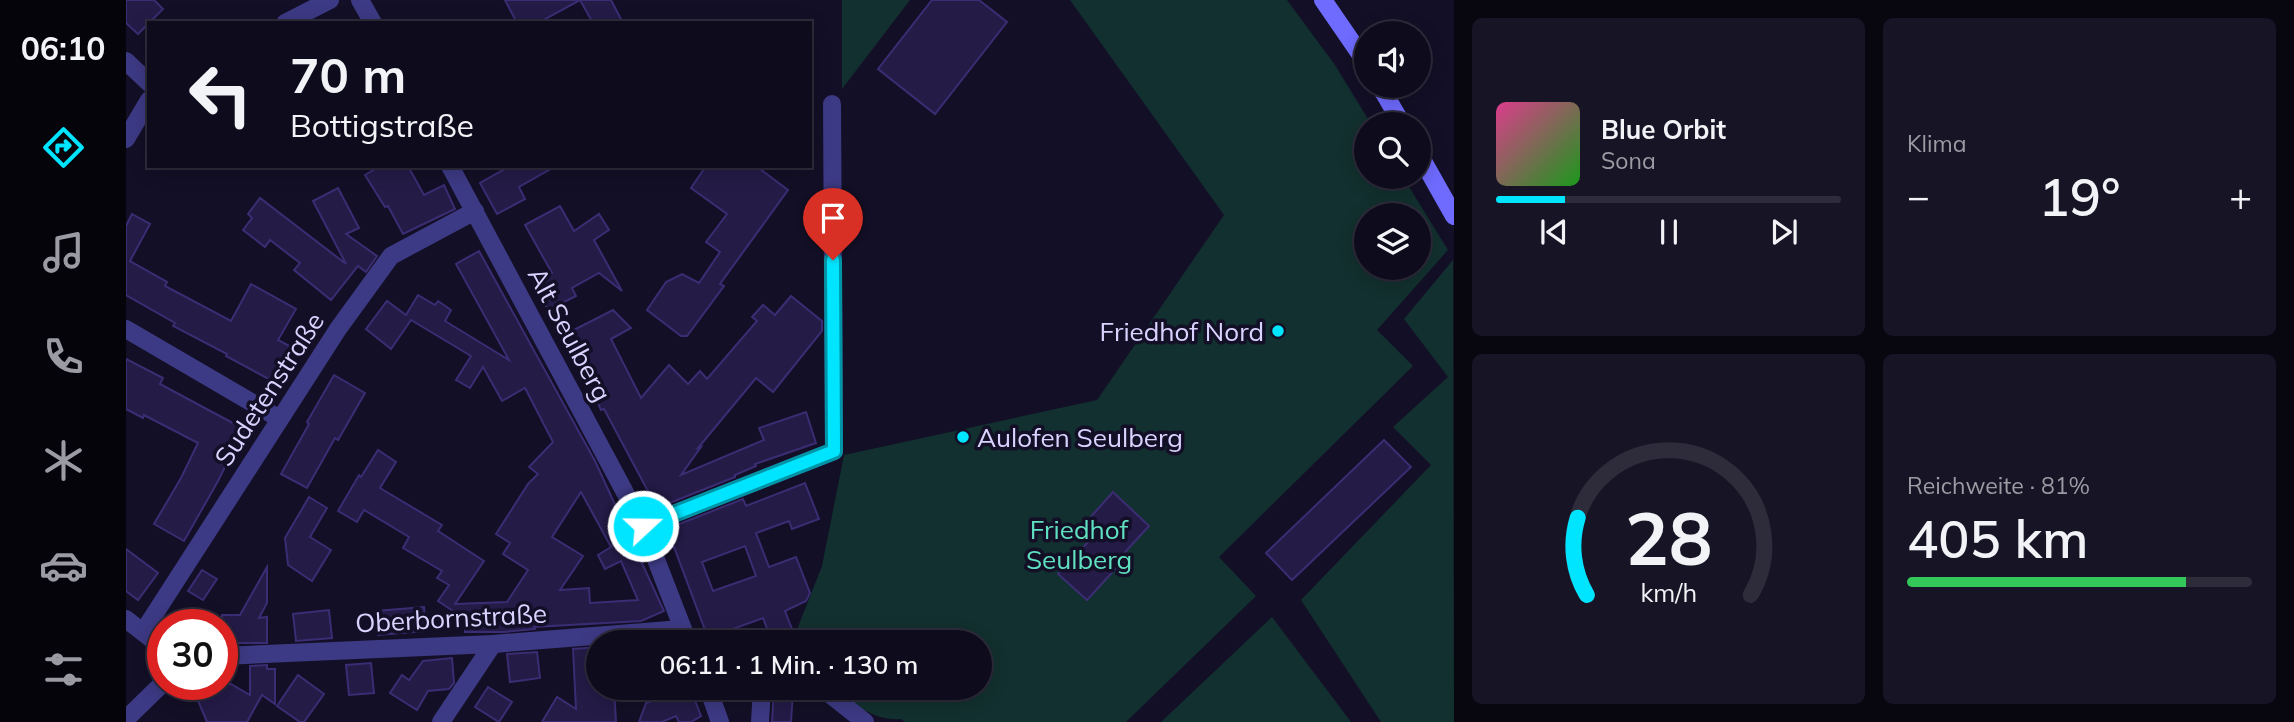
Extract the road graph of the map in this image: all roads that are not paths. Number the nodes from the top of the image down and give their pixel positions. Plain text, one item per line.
1 (330, 0) edge
2 (360, 0) edge
3 (1323, 0) edge
4 (289, 21) edge
5 (372, 21) edge
6 (1354, 45) edge
7 (126, 61) edge
8 (147, 81) edge
9 (147, 103) edge
10 (832, 104) dead end
11 (126, 139) edge
12 (451, 168) edge
13 (1431, 175) edge
14 (475, 211) junction
15 (1454, 216) edge
16 (126, 329) edge
17 (280, 419) junction
18 (643, 526) junction
19 (126, 619) edge
20 (683, 630) edge
21 (143, 632) junction
22 (147, 635) edge
23 (586, 640) edge
24 (493, 644) junction
25 (238, 655) edge
26 (147, 699) edge
27 (717, 700) edge
28 (761, 700) edge
29 (837, 700) edge
30 (126, 719) edge
31 (441, 722) edge
32 (720, 722) edge
33 (760, 722) edge
34 (865, 722) edge

1 - 4 street
2 - 5 street
3 - 6 street
7 - 8 street
9 - 11 street
10 - 18 street
12 - 14 street, Alt Seulberg
13 - 15 street
14 - 17 street, Sudetenstraße
14 - 18 street, Alt Seulberg
16 - 17 street
17 - 21 street, Sudetenstraße
18 - 20 street, Alt Seulberg
19 - 21 street
21 - 22 street
23 - 24 street, Oberbornstraße
24 - 25 street, Oberbornstraße
24 - 31 street
26 - 30 street
27 - 32 street
28 - 33 street
29 - 34 street

